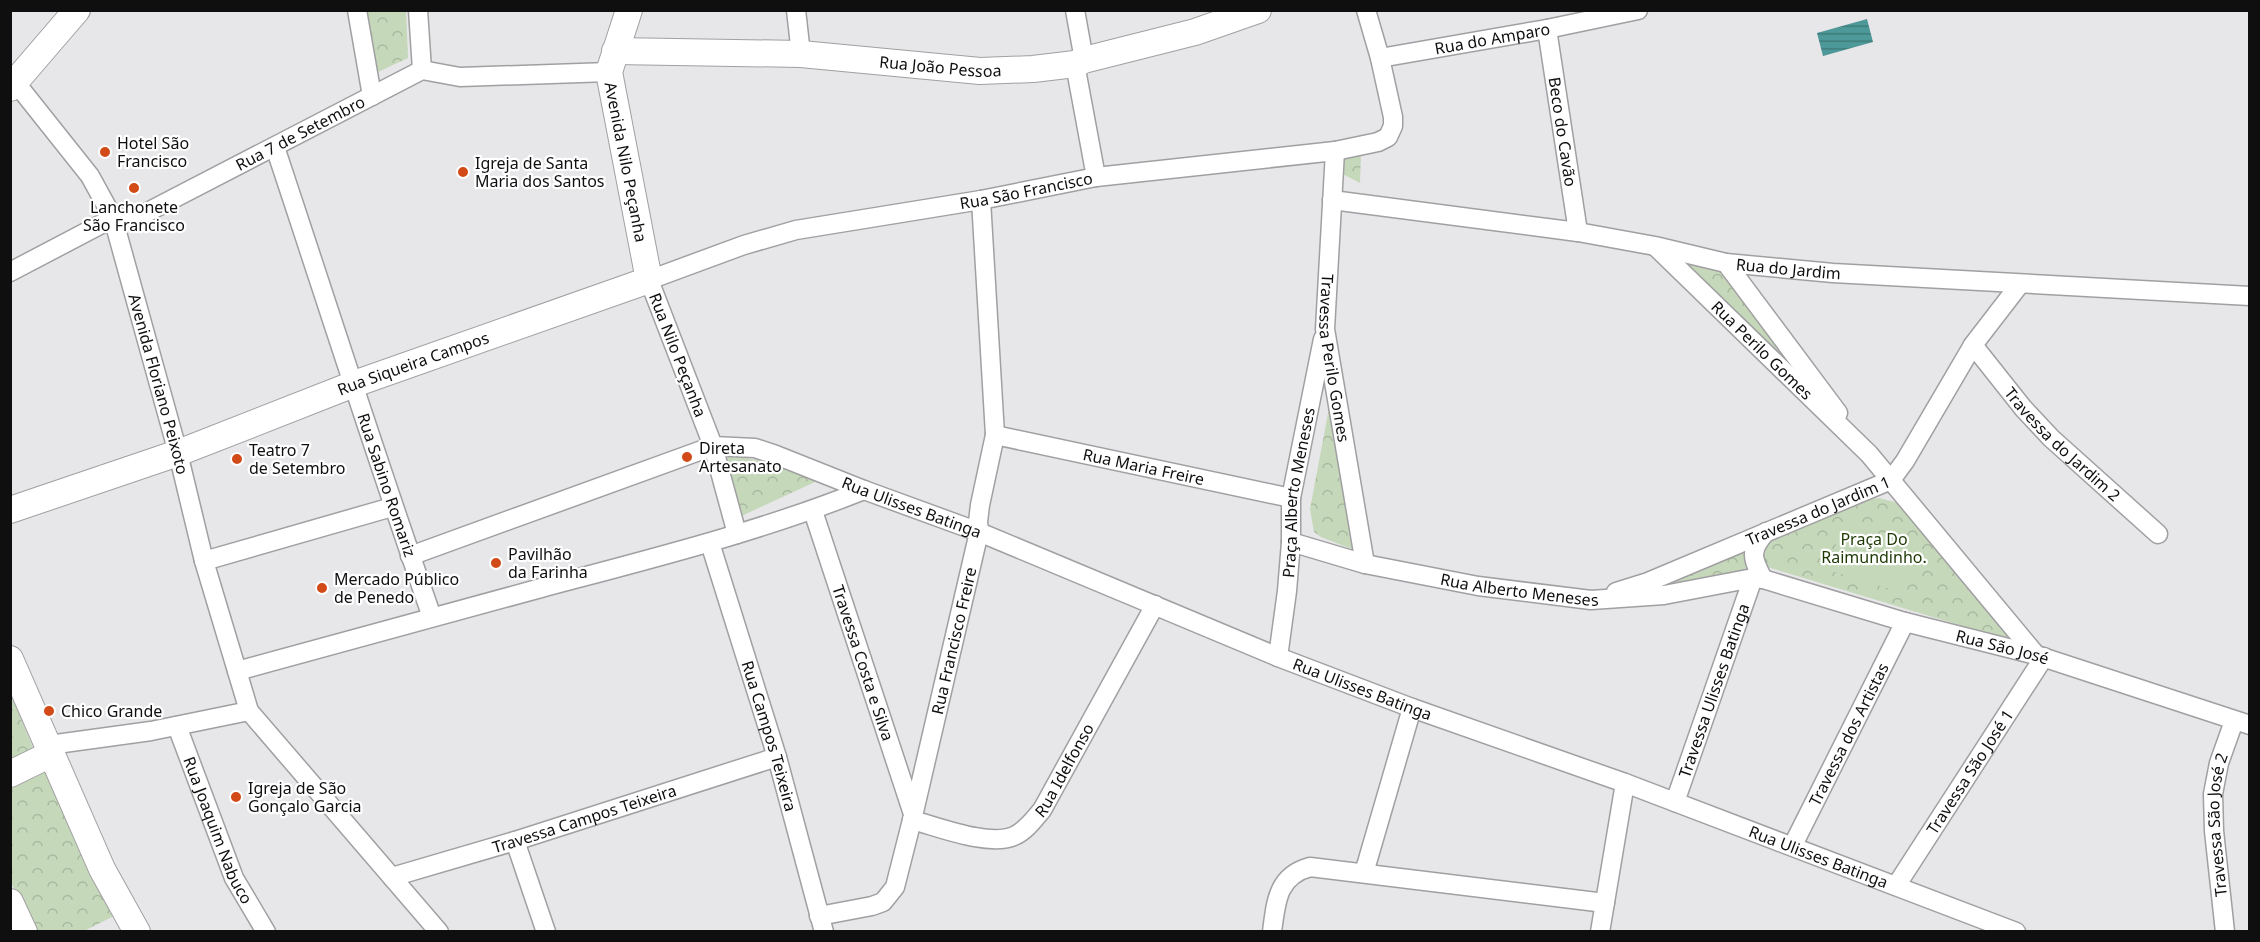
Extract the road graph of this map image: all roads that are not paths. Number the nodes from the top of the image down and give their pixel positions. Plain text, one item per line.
1 (78, 10) edge
2 (357, 10) edge
3 (418, 10) edge
4 (628, 10) edge
5 (796, 10) edge
6 (1075, 10) edge
7 (1258, 10) edge
8 (1366, 10) edge
9 (1638, 10) edge
10 (1547, 29) junction
11 (801, 54) junction
12 (1380, 58) junction
13 (612, 61) junction
14 (1080, 62) junction
15 (422, 70) junction
16 (13, 86) edge
17 (372, 96) junction
18 (275, 147) junction
19 (1335, 151) junction
20 (1096, 177) junction
21 (981, 200) junction
22 (1332, 200) junction
23 (113, 218) junction
24 (1578, 232) junction
25 (1655, 246) junction
26 (1726, 263) junction
27 (10, 272) edge
28 (649, 280) junction
29 (2020, 284) junction
30 (2250, 296) edge
31 (1325, 329) junction
32 (1973, 345) junction
33 (354, 384) junction
34 (995, 435) junction
35 (713, 446) junction
36 (178, 453) junction
37 (1869, 454) junction
38 (1891, 480) junction
39 (864, 490) junction
40 (1291, 498) junction
41 (392, 507) junction
42 (10, 510) edge
43 (813, 511) junction
44 (979, 532) junction
45 (1766, 532) junction
46 (737, 534) junction
47 (2158, 534) dead end
48 (1291, 542) junction
49 (710, 543) junction
50 (410, 556) junction
51 (204, 561) junction
52 (1365, 564) junction
53 (1758, 578) junction
54 (1592, 600) junction
55 (1155, 605) junction
56 (432, 617) junction
57 (1905, 622) junction
58 (2040, 656) junction
59 (1278, 657) junction
60 (10, 659) edge
61 (237, 671) junction
62 (1412, 708) junction
63 (249, 711) junction
64 (2242, 723) edge
65 (177, 726) junction
66 (50, 750) junction
67 (777, 757) junction
68 (10, 774) edge
69 (1625, 783) junction
70 (1676, 802) junction
71 (913, 818) junction
72 (515, 841) junction
73 (1793, 845) junction
74 (1364, 873) junction
75 (392, 877) junction
76 (1896, 886) junction
77 (10, 902) edge
78 (1605, 903) junction
79 (820, 927) edge
80 (24, 932) edge
81 (137, 932) edge
82 (266, 932) edge
83 (439, 932) edge
84 (546, 932) edge
85 (1272, 932) edge
86 (1600, 932) edge
87 (2016, 932) edge
88 (2225, 932) edge

1 - 16 main road
2 - 17 street
3 - 15 street
4 - 13 main road, Avenida Nilo Peçanha
5 - 11 street
6 - 14 street
7 - 14 main road, Rua João Pessoa
8 - 12 street
9 - 10 street, Rua do Amparo
10 - 12 street, Rua do Amparo
10 - 24 street, Beco do Cavão
11 - 13 main road, Rua João Pessoa
11 - 14 main road, Rua João Pessoa
12 - 19 street, Rua São Francisco
13 - 15 street
13 - 28 main road, Avenida Nilo Peçanha
14 - 20 street
15 - 17 street, Rua 7 de Setembro
16 - 23 street, Avenida Floriano Peixoto
17 - 18 street, Rua 7 de Setembro
18 - 23 street, Rua 7 de Setembro
18 - 33 street, Rua Sabino Romariz
19 - 20 street, Rua São Francisco
19 - 22 street, Travessa Perilo Gomes
20 - 21 street, Rua São Francisco
21 - 28 street, Rua São Francisco
21 - 34 street, Rua Francisco Freire
22 - 24 street, Rua do Jardim
22 - 31 street, Travessa Perilo Gomes
23 - 27 street, Rua 7 de Setembro
23 - 36 street, Avenida Floriano Peixoto
24 - 25 street, Rua do Jardim
25 - 26 street, Rua do Jardim
25 - 37 street, Rua Perilo Gomes
26 - 29 street, Rua do Jardim
26 - 37 street, Rua Perilo Gomes
28 - 33 main road, Rua Siqueira Campos
28 - 35 street, Rua Nilo Peçanha
29 - 30 street, Rua do Jardim
29 - 32 street, Travessa do Jardim 1
31 - 40 street, Praça Alberto Meneses
31 - 52 street, Travessa Perilo Gomes
32 - 38 street, Travessa do Jardim 1
32 - 47 street, Travessa do Jardim 2
33 - 36 main road, Rua Siqueira Campos
33 - 41 street, Rua Sabino Romariz
34 - 40 street, Rua Maria Freire
34 - 44 street, Rua Francisco Freire
35 - 39 street, Rua Ulisses Batinga
35 - 46 street, Rua Nilo Peçanha
35 - 50 street
36 - 42 main road, Rua Siqueira Campos
36 - 51 street, Avenida Floriano Peixoto
37 - 38 street, Rua Perilo Gomes
38 - 45 street, Travessa do Jardim 1
38 - 58 street, Rua Perilo Gomes
39 - 43 street
39 - 44 street, Rua Ulisses Batinga
40 - 48 street, Praça Alberto Meneses
41 - 50 street, Rua Sabino Romariz
41 - 51 street
43 - 46 street
43 - 71 street, Travessa Costa e Silva
44 - 55 street, Rua Ulisses Batinga
44 - 71 street, Rua Francisco Freire
45 - 53 street
45 - 54 street, Travessa do Jardim 1
46 - 49 street
48 - 52 street, Rua Alberto Meneses
48 - 59 street, Praça Alberto Meneses
49 - 56 street
49 - 67 street, Rua Campos Teixeira
50 - 56 street, Rua Sabino Romariz
51 - 61 street, Avenida Floriano Peixoto
52 - 54 street, Rua Alberto Meneses
53 - 54 street, Rua Alberto Meneses
53 - 57 street, Rua São José
53 - 70 street, Travessa Ulisses Batinga
55 - 59 street, Rua Ulisses Batinga
55 - 71 street, Rua Idelfonso
56 - 61 street
57 - 58 street, Rua São José
57 - 73 street, Travessa dos Artistas
58 - 64 street, Rua São José
58 - 76 street, Travessa São José 1
59 - 62 street, Rua Ulisses Batinga
60 - 66 main road
61 - 63 street, Avenida Floriano Peixoto
62 - 69 street, Rua Ulisses Batinga
62 - 74 street
63 - 65 street
63 - 75 street
64 - 88 street, Travessa São José 2
65 - 66 street
65 - 82 street, Rua Joaquim Nabuco
66 - 68 main road
66 - 81 main road
67 - 72 street, Travessa Campos Teixeira
67 - 79 street, Rua Campos Teixeira
69 - 70 street, Rua Ulisses Batinga
69 - 78 street
70 - 73 street, Rua Ulisses Batinga
71 - 79 street, Rua Francisco Freire
72 - 75 street, Travessa Campos Teixeira
72 - 84 street
73 - 76 street, Rua Ulisses Batinga
74 - 78 street
74 - 85 street
75 - 83 street
76 - 87 street, Rua Ulisses Batinga
77 - 80 main road
78 - 86 street

